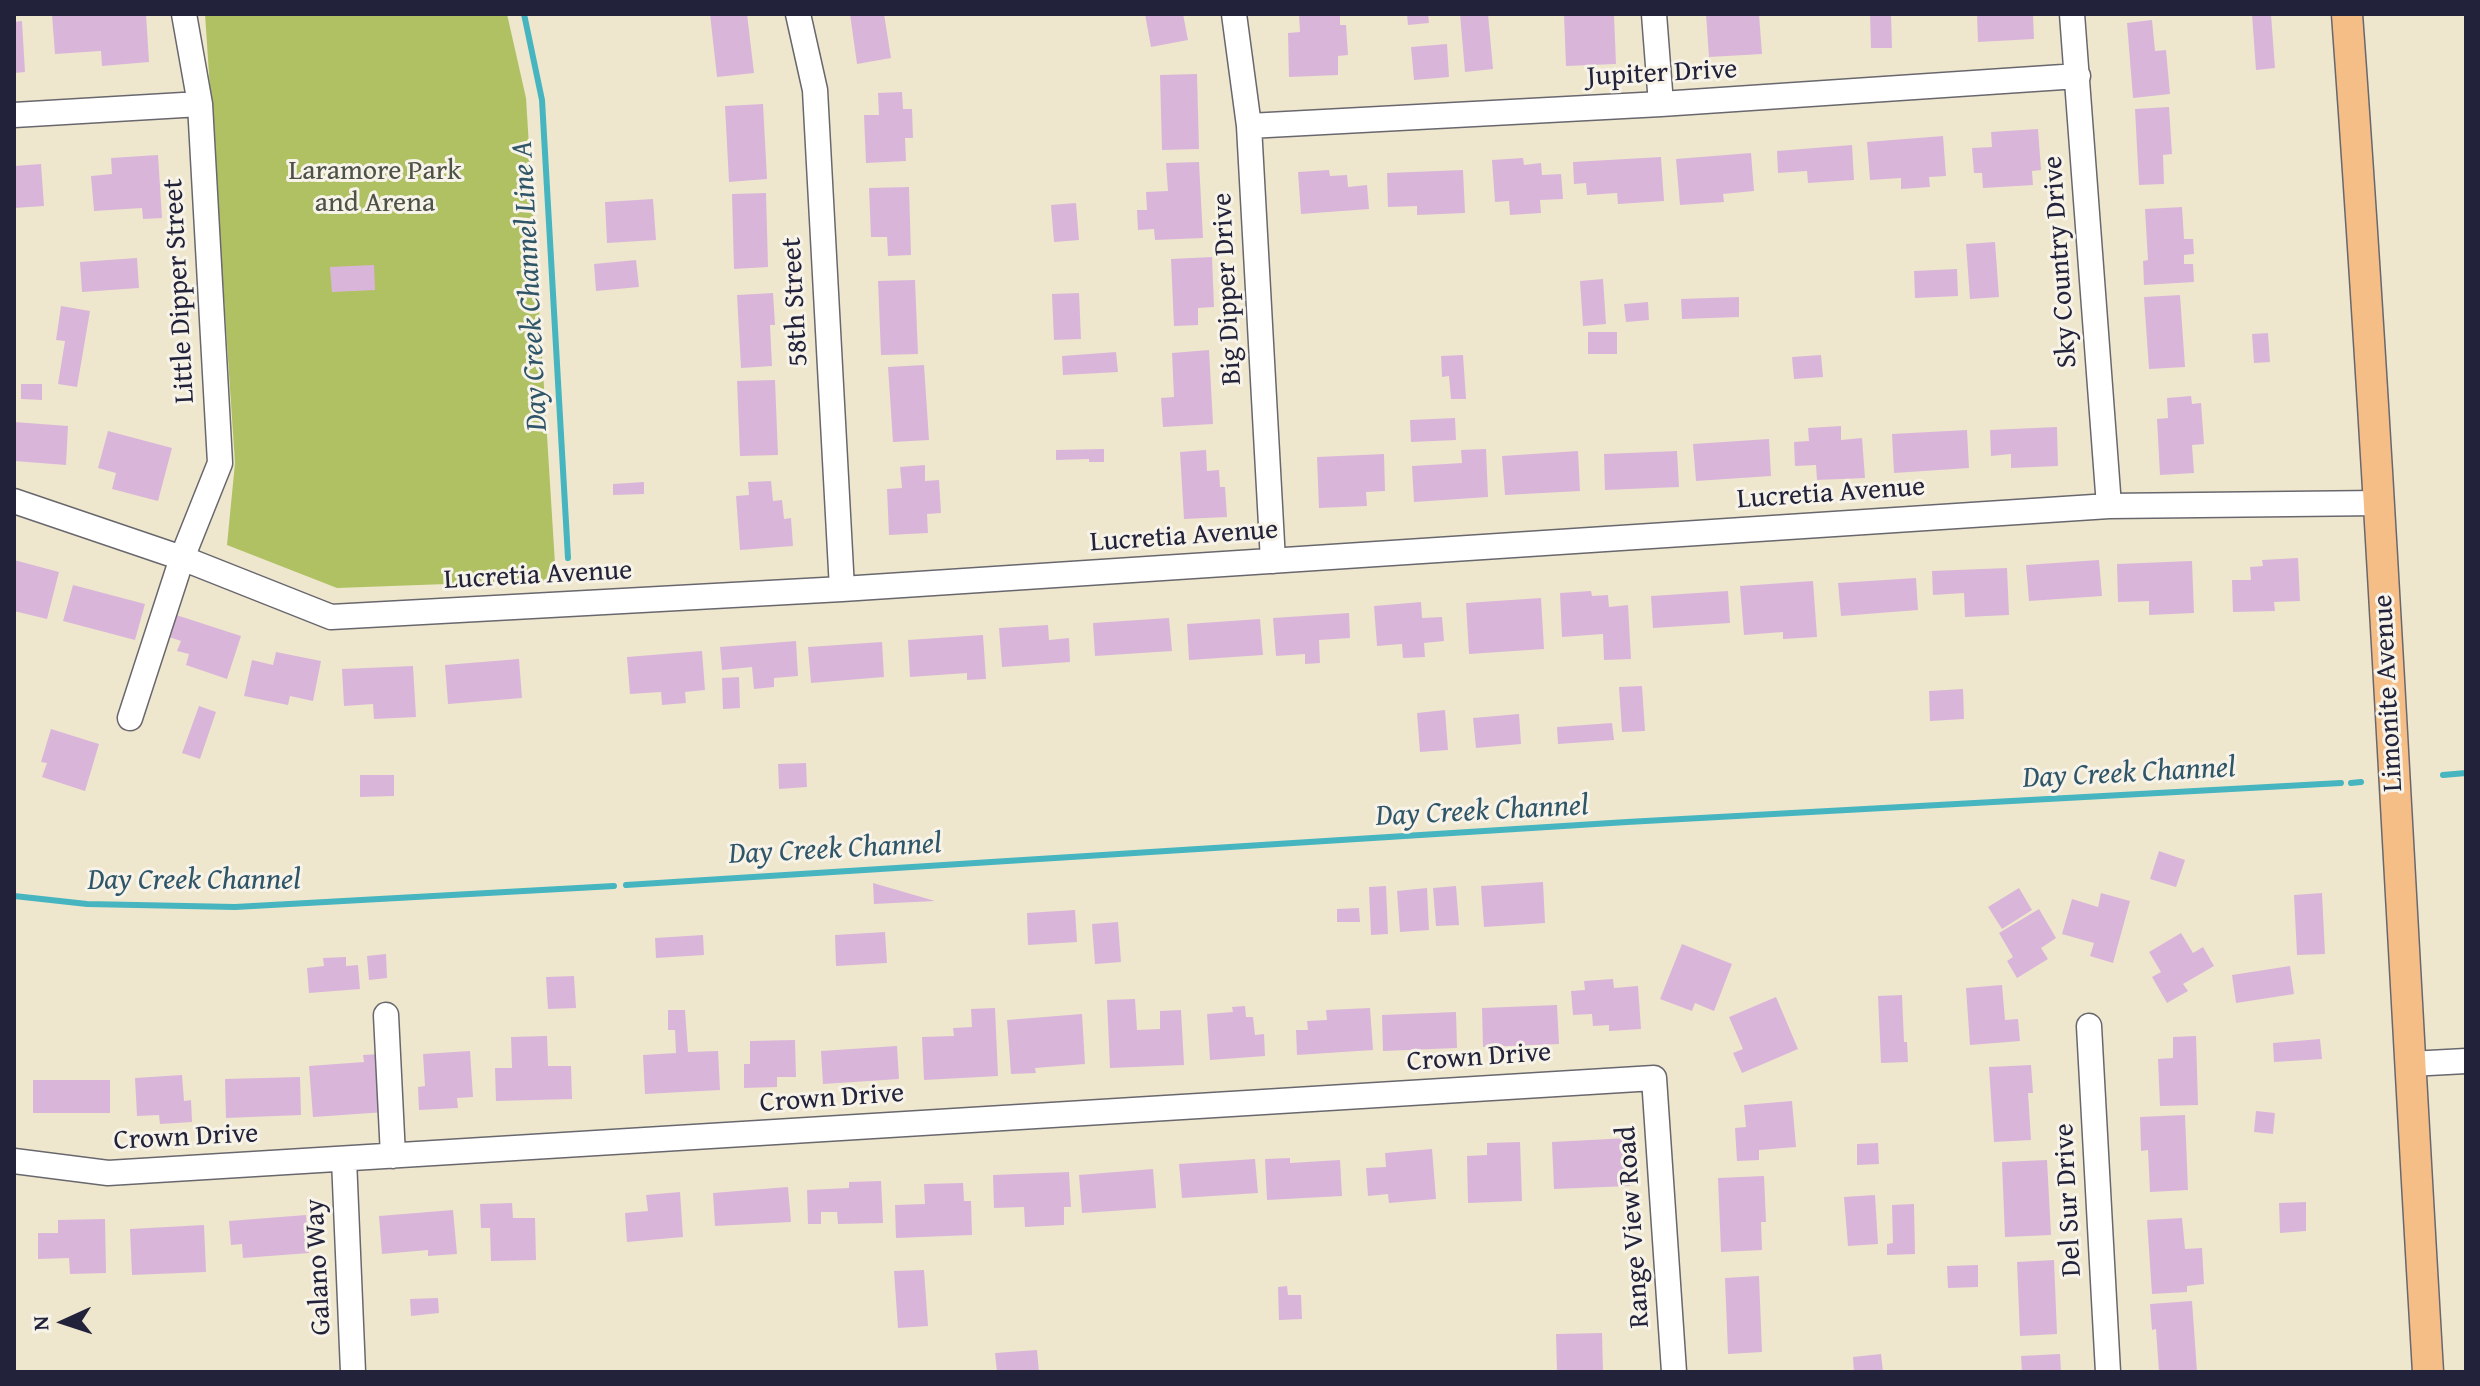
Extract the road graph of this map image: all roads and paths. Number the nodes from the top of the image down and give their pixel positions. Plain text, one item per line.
1 (184, 14) edge
2 (798, 14) edge
3 (1234, 14) edge
4 (1654, 14) edge
5 (2072, 14) edge
6 (2347, 14) edge
7 (2078, 76) junction
8 (200, 104) junction
9 (1661, 104) junction
10 (14, 115) edge
11 (1249, 126) junction
12 (14, 501) edge
13 (2379, 503) junction
14 (2109, 506) junction
15 (182, 558) junction
16 (1273, 561) junction
17 (842, 589) junction
18 (130, 718) dead end
19 (386, 1015) dead end
20 (2089, 1026) dead end
21 (2466, 1061) edge
22 (2410, 1064) junction
23 (1654, 1078) joint
24 (393, 1156) junction
25 (344, 1159) junction
26 (14, 1161) edge
27 (353, 1372) edge
28 (1674, 1372) edge
29 (2108, 1372) edge
30 (2428, 1372) edge

1 - 8 street, Little Dipper Street
2 - 17 street, 58th Street
3 - 11 street, Big Dipper Drive
4 - 9 street
5 - 7 street, Sky Country Drive
6 - 13 main road, Limonite Avenue
7 - 9 street, Jupiter Drive
7 - 14 street, Sky Country Drive
8 - 10 street
8 - 15 street, Little Dipper Street
9 - 11 street, Jupiter Drive
11 - 16 street, Big Dipper Drive
12 - 15 street, Lucretia Avenue
13 - 14 street, Lucretia Avenue
13 - 22 main road, Limonite Avenue
14 - 16 street, Lucretia Avenue
15 - 17 street, Lucretia Avenue
15 - 18 street, Little Dipper Street
16 - 17 street, Lucretia Avenue
19 - 24 street
20 - 29 street, Del Sur Drive
21 - 22 street
22 - 30 main road, Limonite Avenue
23 - 24 street, Crown Drive
23 - 28 street, Range View Road
24 - 25 street, Crown Drive
25 - 26 street, Crown Drive
25 - 27 street, Galano Way

